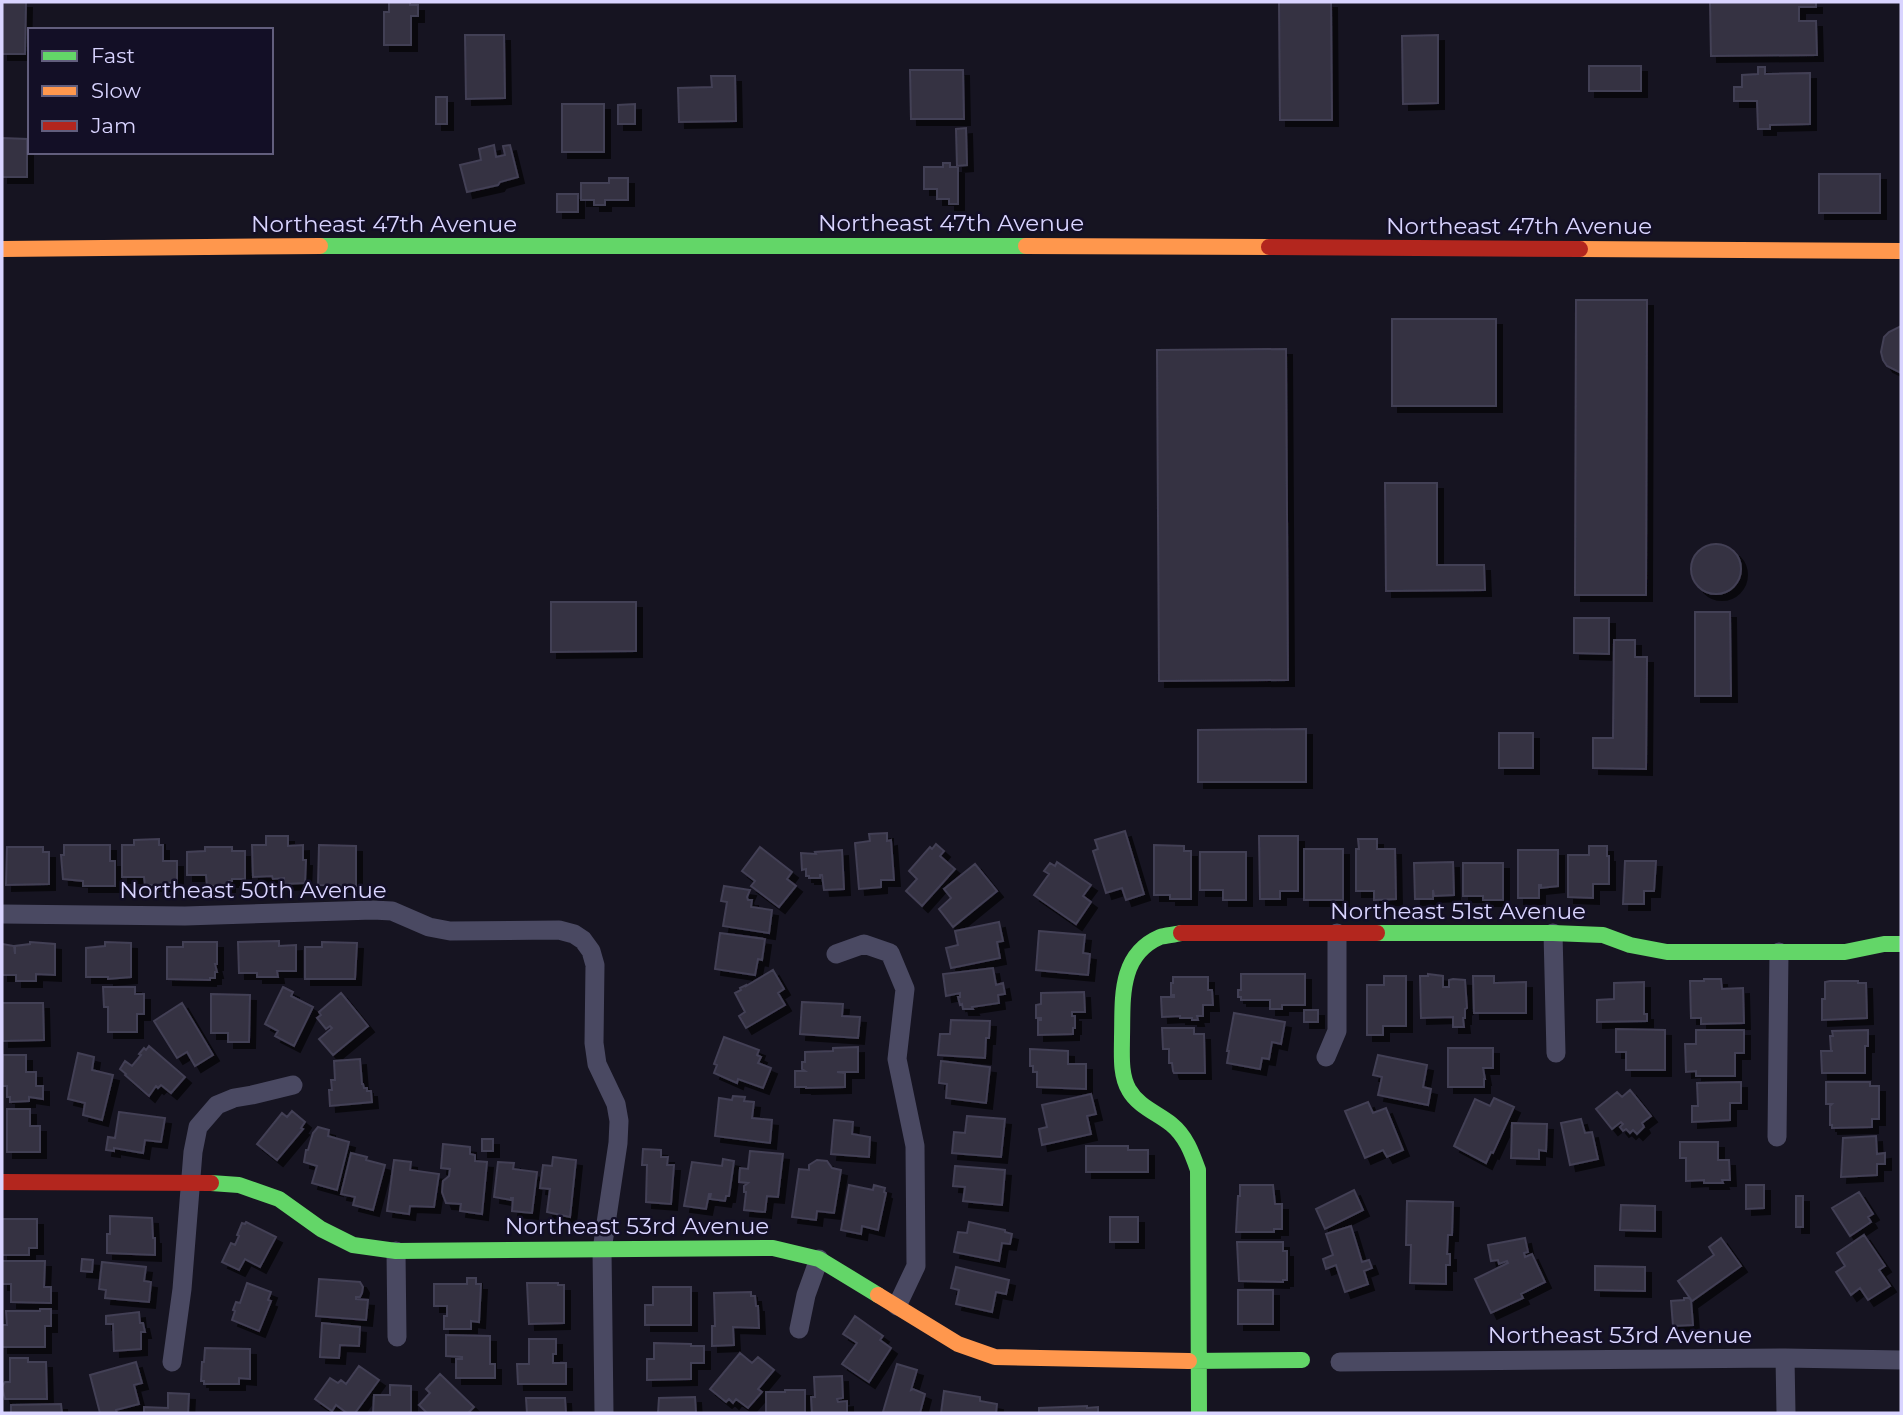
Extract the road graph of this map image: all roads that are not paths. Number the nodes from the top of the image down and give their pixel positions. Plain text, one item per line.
1 (2, 249) edge
2 (1901, 251) edge
3 (2, 914) edge
4 (1337, 933) junction
5 (1553, 933) junction
6 (1901, 944) edge
7 (1779, 952) junction
8 (836, 954) dead end
9 (1556, 1053) dead end
10 (1326, 1056) dead end
11 (293, 1085) dead end
12 (1777, 1137) dead end
13 (2, 1182) edge
14 (191, 1182) junction
15 (602, 1250) junction
16 (396, 1251) junction
17 (819, 1259) junction
18 (897, 1306) junction
19 (799, 1329) dead end
20 (397, 1336) dead end
21 (1785, 1358) junction
22 (1302, 1360) dead end
23 (1901, 1360) edge
24 (1199, 1361) junction
25 (172, 1362) dead end
26 (1340, 1362) dead end
27 (604, 1413) edge
28 (1199, 1413) edge
29 (1786, 1413) edge

1 - 2 street, Northeast 47th Avenue
3 - 15 street, Northeast 50th Avenue
4 - 5 street, Northeast 51st Avenue
4 - 10 street
4 - 24 street, Northeast 51st Avenue
5 - 7 street, Northeast 51st Avenue
5 - 9 street
6 - 7 street, Northeast 51st Avenue
7 - 12 street
8 - 18 street
11 - 14 street
13 - 14 street, Northeast 53rd Avenue
14 - 16 street, Northeast 53rd Avenue
14 - 25 street
15 - 16 street, Northeast 53rd Avenue
15 - 17 street, Northeast 53rd Avenue
15 - 27 street
16 - 20 street
17 - 18 street, Northeast 53rd Avenue
17 - 19 street
18 - 24 street, Northeast 53rd Avenue
21 - 23 street, Northeast 53rd Avenue
21 - 26 street, Northeast 53rd Avenue
21 - 29 street
22 - 24 street, Northeast 53rd Avenue
24 - 28 street

